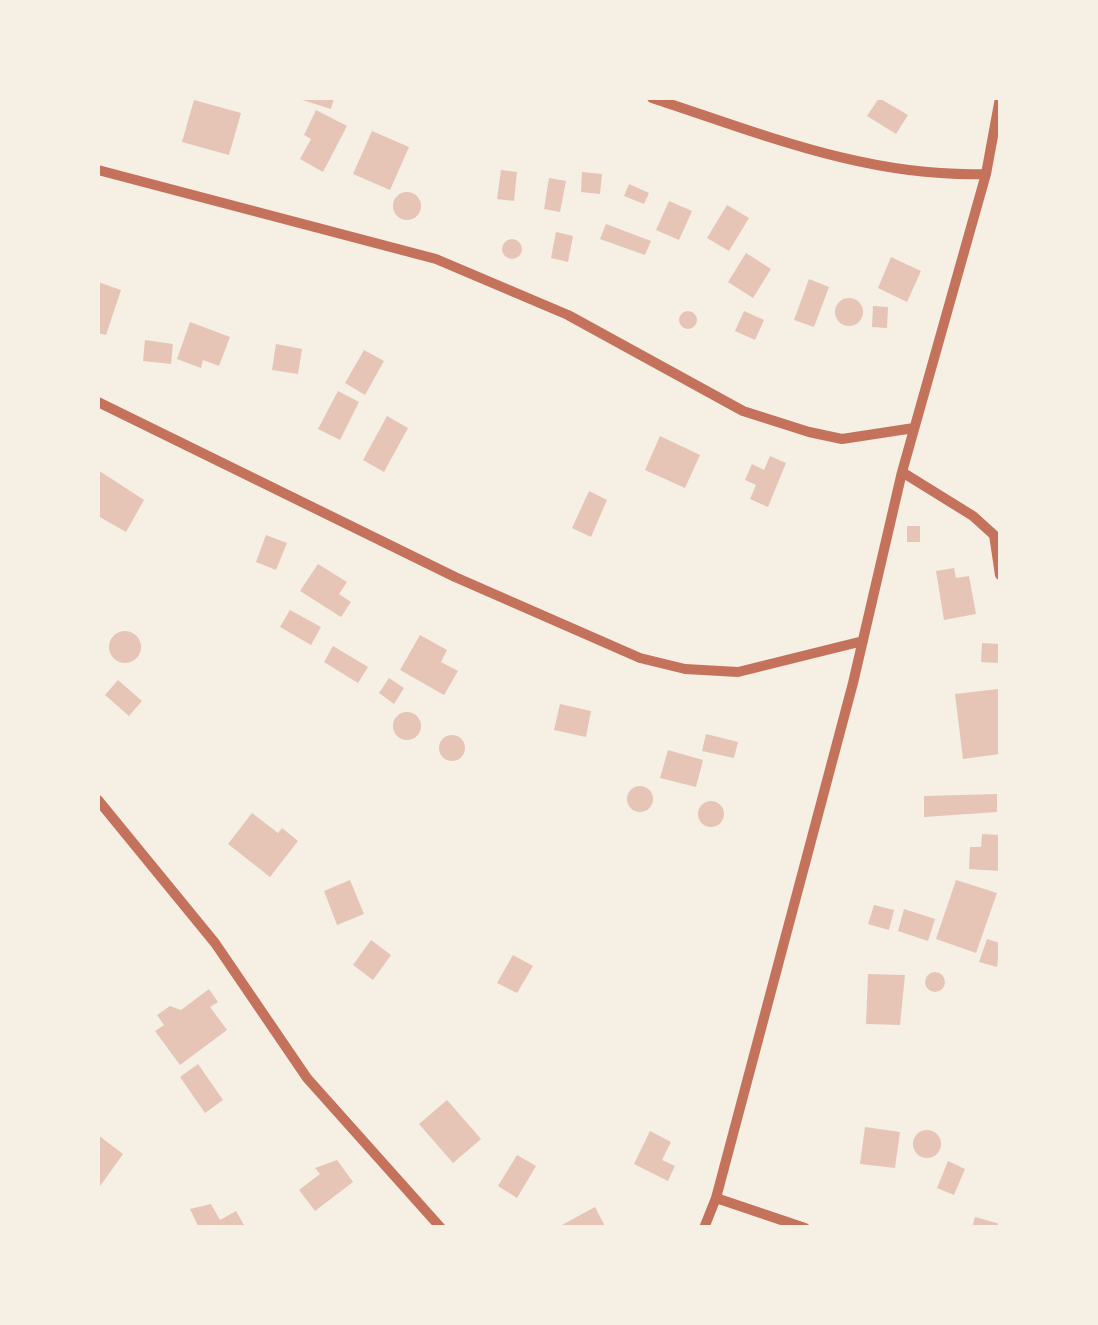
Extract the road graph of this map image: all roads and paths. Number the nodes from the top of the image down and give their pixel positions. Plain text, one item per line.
1 (652, 98) edge
2 (1000, 98) edge
3 (98, 170) edge
4 (986, 174) junction
5 (98, 402) edge
6 (914, 428) junction
7 (902, 472) junction
8 (997, 535) edge
9 (1000, 576) edge
10 (863, 641) junction
11 (98, 800) edge
12 (716, 1198) junction
13 (441, 1228) edge
14 (704, 1228) edge
15 (806, 1228) edge

1 - 4 street
2 - 4 street
3 - 6 street
4 - 6 street
5 - 10 street
6 - 7 street
7 - 8 street
7 - 10 street
8 - 9 street
10 - 12 street
11 - 13 street
12 - 14 street
12 - 15 street

